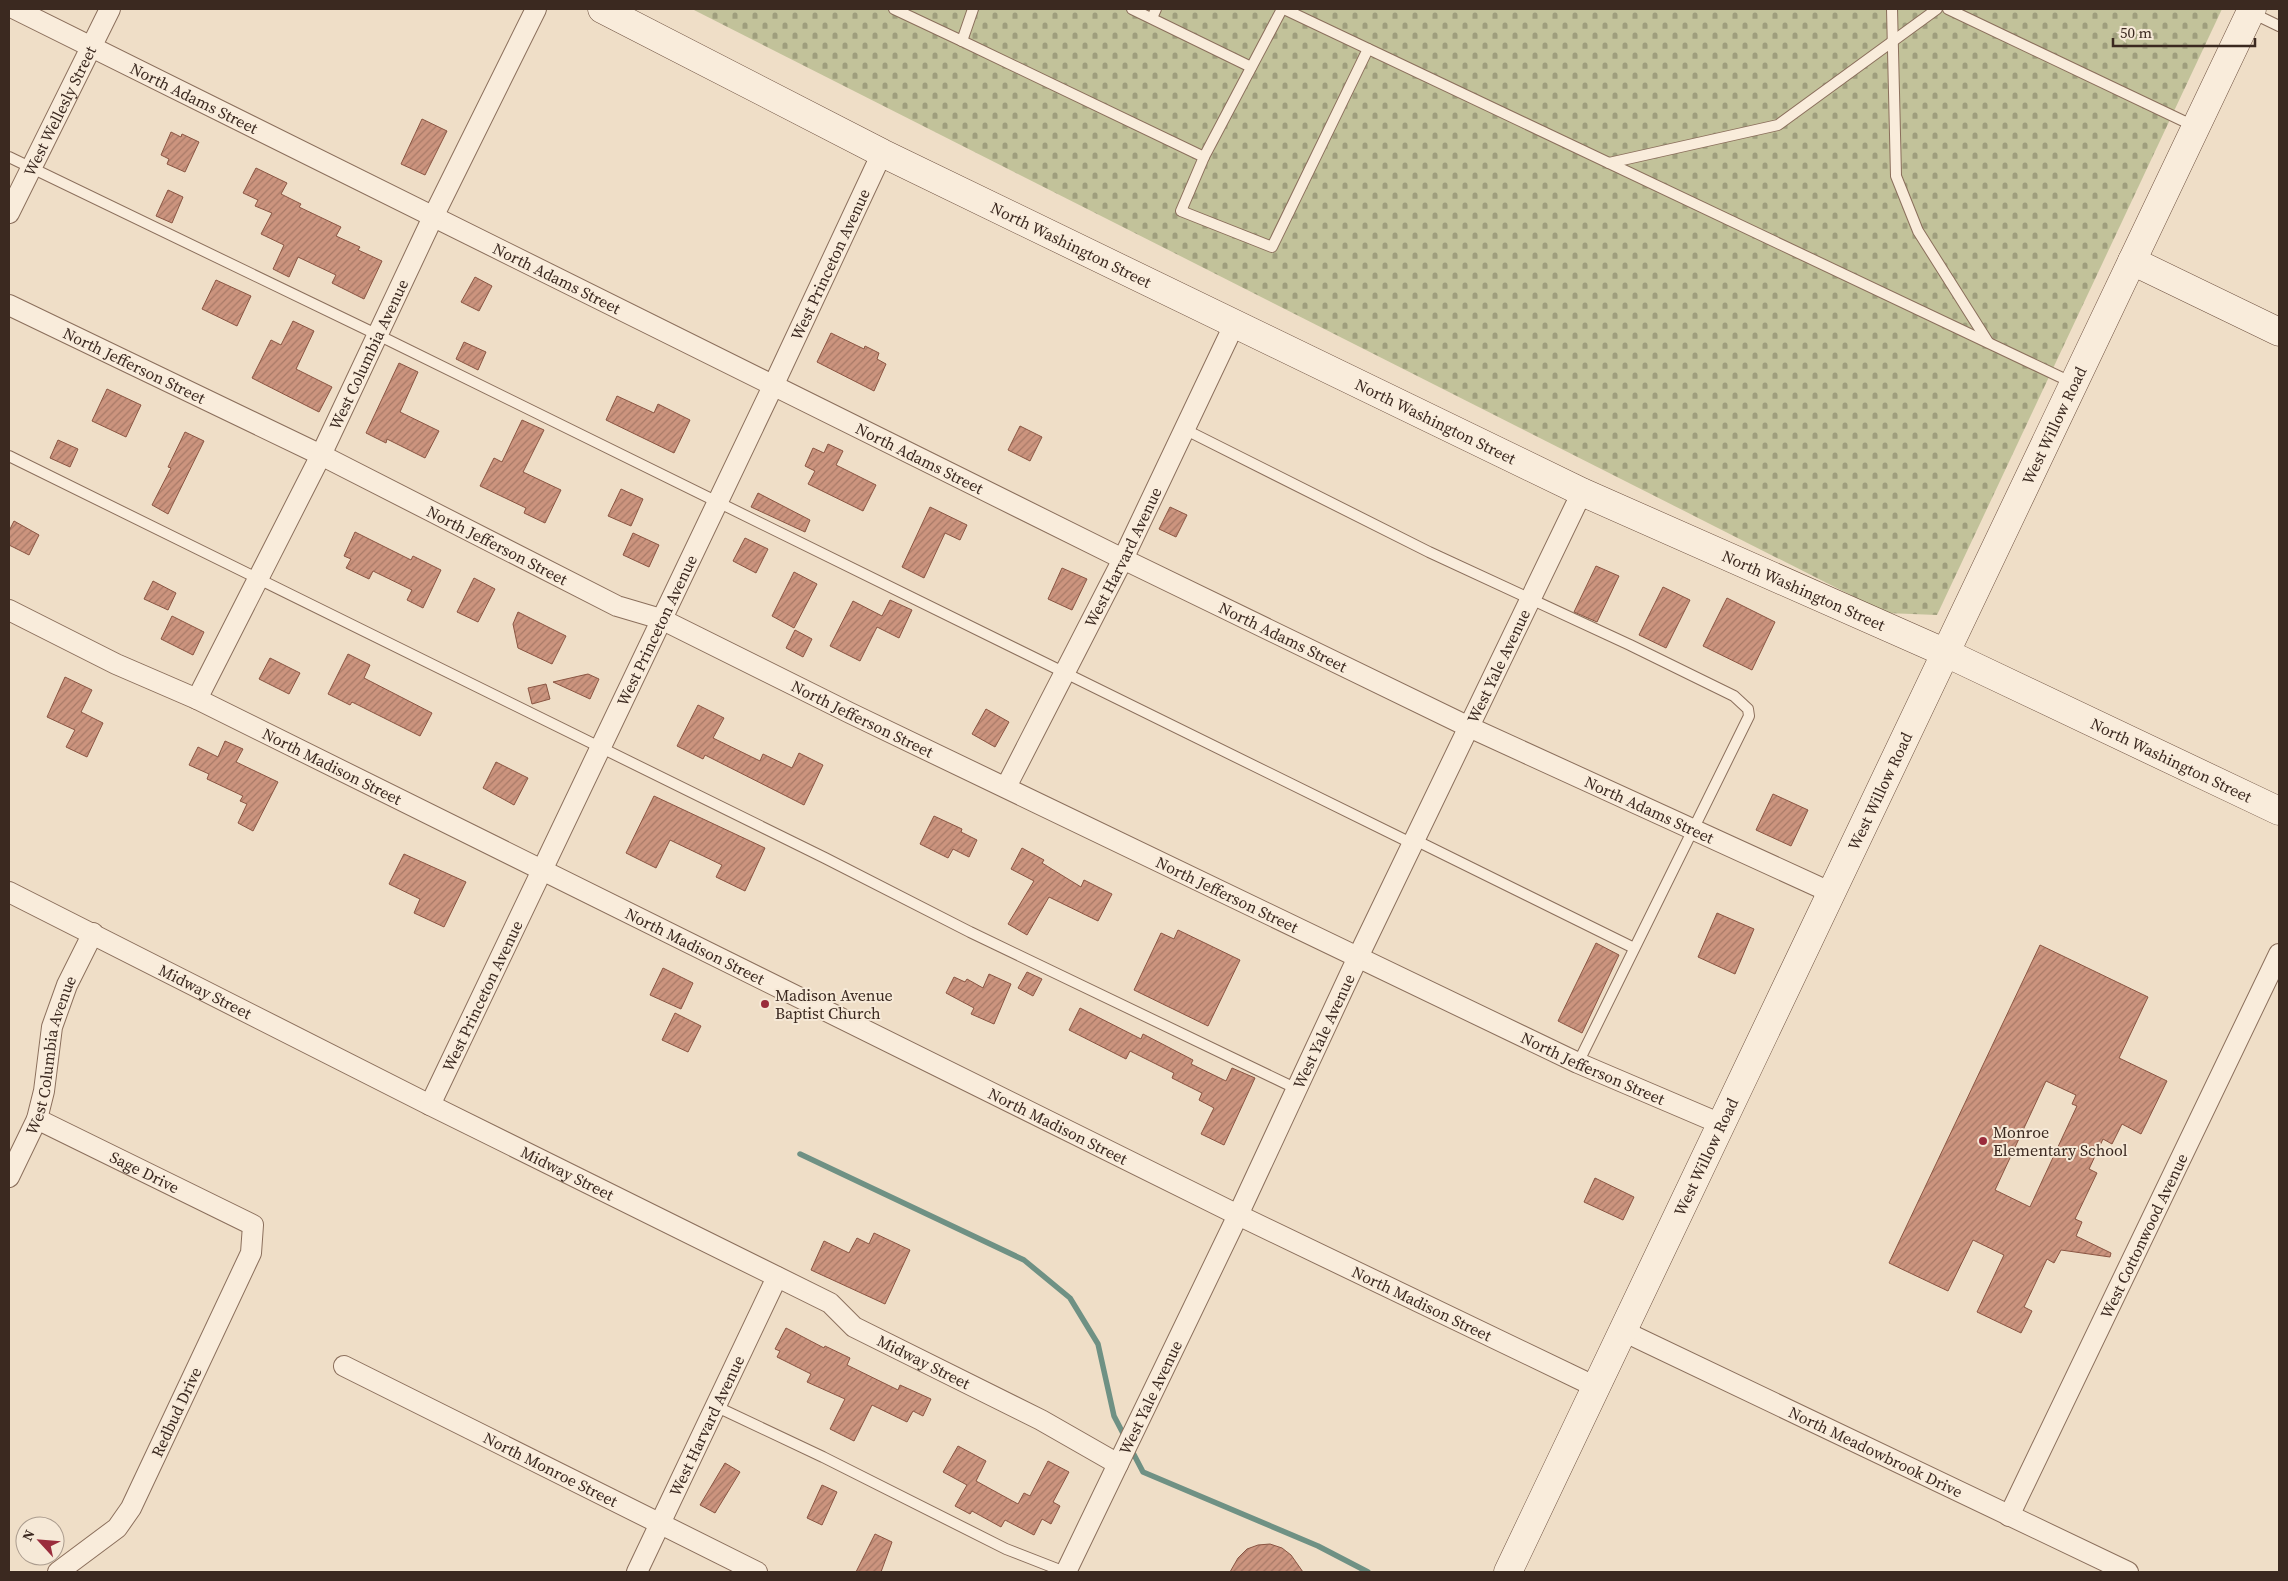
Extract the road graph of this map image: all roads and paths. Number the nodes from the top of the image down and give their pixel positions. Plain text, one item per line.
1 (15, 9) edge
2 (110, 9) edge
3 (536, 9) edge
4 (894, 9) edge
5 (973, 9) edge
6 (1132, 9) edge
7 (1283, 9) edge
8 (1892, 9) edge
9 (1937, 9) edge
10 (1948, 9) edge
11 (2249, 10) edge
12 (618, 12) edge
13 (1154, 14) edge
14 (2279, 26) edge
15 (962, 41) junction
16 (1893, 41) junction
17 (93, 46) junction
18 (1368, 49) junction
19 (1252, 67) junction
20 (2196, 127) junction
21 (882, 153) junction
22 (9, 157) edge
23 (1204, 157) junction
24 (1609, 163) junction
25 (30, 168) junction
26 (9, 213) edge
27 (433, 217) junction
28 (2132, 262) junction
29 (9, 305) edge
30 (1234, 325) junction
31 (2279, 332) edge
32 (378, 335) junction
33 (1988, 343) junction
34 (2074, 383) junction
35 (774, 384) junction
36 (1184, 429) junction
37 (321, 455) junction
38 (9, 456) edge
39 (1582, 492) junction
40 (718, 502) junction
41 (1123, 559) junction
42 (258, 579) junction
43 (1530, 600) junction
44 (9, 610) edge
45 (661, 619) junction
46 (1946, 653) junction
47 (1065, 674) junction
48 (197, 699) junction
49 (1469, 727) junction
50 (601, 749) junction
51 (1006, 787) junction
52 (2279, 811) edge
53 (1692, 828) junction
54 (1414, 842) junction
55 (542, 870) junction
56 (9, 892) edge
57 (1832, 894) junction
58 (92, 933) junction
59 (1634, 948) junction
60 (2279, 954) edge
61 (1358, 957) junction
62 (1578, 1063) junction
63 (1297, 1090) junction
64 (430, 1105) junction
65 (37, 1119) junction
66 (1721, 1124) junction
67 (9, 1177) edge
68 (1238, 1215) junction
69 (253, 1225) joint
70 (777, 1278) junction
71 (1623, 1331) junction
72 (344, 1366) dead end
73 (1596, 1386) junction
74 (715, 1406) junction
75 (1118, 1464) junction
76 (2010, 1516) junction
77 (660, 1524) junction
78 (58, 1572) edge
79 (637, 1572) edge
80 (757, 1572) edge
81 (1066, 1572) edge
82 (1508, 1572) edge
83 (2128, 1572) edge

1 - 17 street, North Adams Street
2 - 17 street, West Wellesly Street
3 - 27 street, West Columbia Avenue
4 - 15 lane
5 - 15 lane
6 - 13 lane
7 - 18 lane
7 - 19 lane
8 - 16 lane
9 - 16 lane
10 - 20 lane
11 - 14 lane
11 - 20 street, West Willow Road
12 - 21 street, North Washington Street
13 - 19 lane
15 - 23 lane
16 - 24 lane
16 - 33 lane
17 - 25 street, West Wellesly Street
17 - 27 street, North Adams Street
18 - 23 lane
18 - 24 lane
19 - 23 lane
20 - 28 street, West Willow Road
21 - 30 street, North Washington Street
21 - 35 street, West Princeton Avenue
22 - 25 lane
24 - 33 lane
25 - 26 street, West Wellesly Street
25 - 32 lane
27 - 32 street, West Columbia Avenue
27 - 35 street, North Adams Street
28 - 31 street
28 - 34 street, West Willow Road
29 - 37 street, North Jefferson Street
30 - 36 street, West Harvard Avenue
30 - 39 street, North Washington Street
32 - 37 street, West Columbia Avenue
32 - 40 lane
33 - 34 lane
34 - 46 street, West Willow Road
35 - 40 street, West Princeton Avenue
35 - 41 street, North Adams Street
36 - 41 street, West Harvard Avenue
36 - 43 lane
37 - 42 street, West Columbia Avenue
37 - 45 street, North Jefferson Street
38 - 42 lane
39 - 43 street, West Yale Avenue
39 - 46 street, North Washington Street
40 - 45 street, West Princeton Avenue
40 - 47 lane
41 - 47 street, West Harvard Avenue
41 - 49 street, North Adams Street
42 - 48 street, West Columbia Avenue
42 - 50 lane
43 - 49 street, West Yale Avenue
43 - 53 lane
44 - 48 street, North Madison Street
45 - 50 street, West Princeton Avenue
45 - 51 street, North Jefferson Street
46 - 52 street, North Washington Street
46 - 57 street, West Willow Road
47 - 51 street, West Harvard Avenue
47 - 54 lane
48 - 55 street, North Madison Street
49 - 53 street, North Adams Street
49 - 54 street, West Yale Avenue
50 - 55 street, West Princeton Avenue
50 - 63 lane
51 - 61 street, North Jefferson Street
53 - 57 street, North Adams Street
53 - 59 lane
54 - 59 lane
54 - 61 street, West Yale Avenue
55 - 64 street, West Princeton Avenue
55 - 68 street, North Madison Street
56 - 58 street, Midway Street
57 - 66 street, West Willow Road
58 - 64 street, Midway Street
58 - 65 street, West Columbia Avenue
59 - 62 lane
60 - 76 street, West Cottonwood Avenue
61 - 62 street, North Jefferson Street
61 - 63 street, West Yale Avenue
62 - 66 street, North Jefferson Street
63 - 68 street, West Yale Avenue
64 - 70 street, Midway Street
65 - 67 street, West Columbia Avenue
65 - 69 street, Sage Drive
66 - 71 street, West Willow Road
68 - 73 street, North Madison Street
68 - 75 street, West Yale Avenue
69 - 78 street, Redbud Drive
70 - 74 street, West Harvard Avenue
70 - 75 street, Midway Street
71 - 73 street, West Willow Road
71 - 76 street, North Meadowbrook Drive
72 - 77 street, North Monroe Street
73 - 82 street, West Willow Road
74 - 77 street, West Harvard Avenue
74 - 81 lane
75 - 81 street, West Yale Avenue
76 - 83 street, North Meadowbrook Drive
77 - 79 street, West Harvard Avenue
77 - 80 street, North Monroe Street

